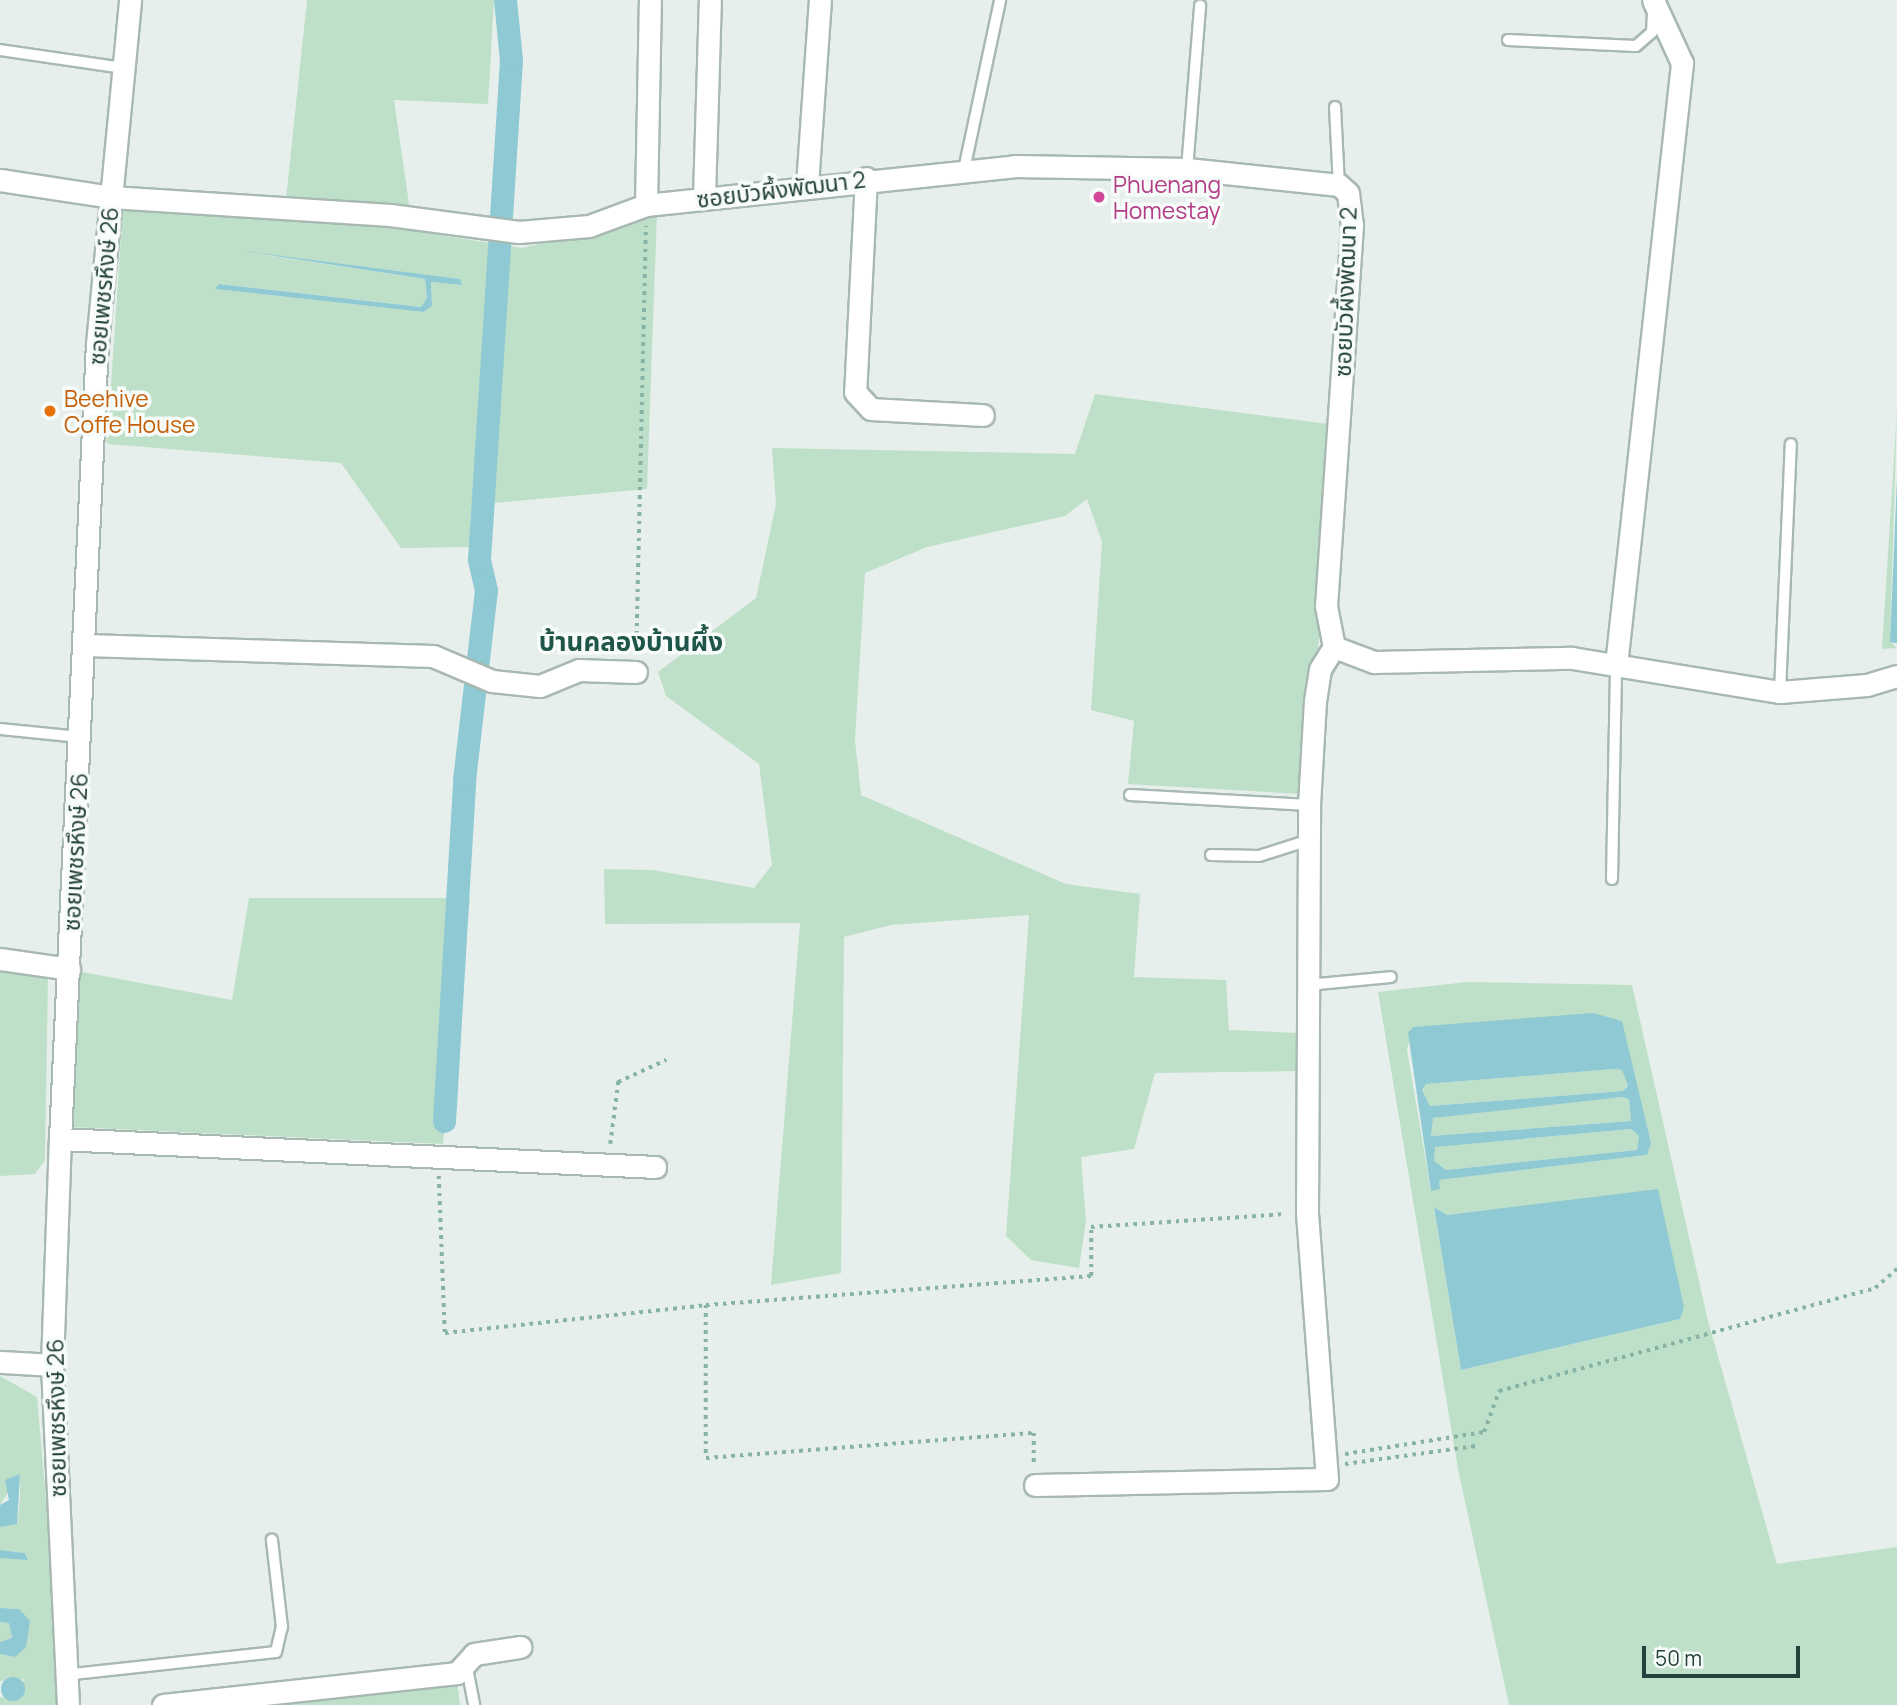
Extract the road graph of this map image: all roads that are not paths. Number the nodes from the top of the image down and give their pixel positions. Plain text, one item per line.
1 (130, 0) edge
2 (650, 0) edge
3 (710, 0) edge
4 (820, 0) edge
5 (1000, 0) edge
6 (1653, 1) edge
7 (1200, 6) dead end
8 (1508, 40) dead end
9 (0, 50) edge
10 (124, 68) junction
11 (1335, 107) dead end
12 (1186, 169) junction
13 (964, 170) junction
14 (866, 178) junction
15 (0, 180) edge
16 (807, 185) junction
17 (1339, 185) junction
18 (111, 197) junction
19 (704, 198) junction
20 (646, 205) junction
21 (983, 415) dead end
22 (1791, 444) dead end
23 (86, 645) junction
24 (1335, 647) junction
25 (1616, 665) junction
26 (636, 672) road end
27 (1897, 676) edge
28 (1780, 692) junction
29 (0, 729) edge
30 (80, 737) junction
31 (1130, 795) dead end
32 (1309, 805) junction
33 (1309, 839) junction
34 (1211, 855) dead end
35 (1612, 879) dead end
36 (0, 959) edge
37 (69, 969) junction
38 (1391, 977) dead end
39 (1307, 985) junction
40 (60, 1139) junction
41 (655, 1167) dead end
42 (0, 1362) edge
43 (52, 1365) junction
44 (1035, 1485) road end
45 (272, 1540) dead end
46 (520, 1647) dead end
47 (467, 1668) junction
48 (64, 1675) junction
49 (68, 1705) edge
50 (163, 1705) edge
51 (474, 1705) edge

1 - 10 street, ซอยเพชรหึงษ์ 26
2 - 20 street
3 - 19 street
4 - 16 street
5 - 13 lane
6 - 8 lane
6 - 25 street
7 - 12 lane
9 - 10 lane
10 - 18 street, ซอยเพชรหึงษ์ 26
11 - 17 lane
12 - 13 street, ซอยบัวผึ้งพัฒนา 2
12 - 17 street, ซอยบัวผึ้งพัฒนา 2
13 - 14 street, ซอยบัวผึ้งพัฒนา 2
14 - 16 street, ซอยบัวผึ้งพัฒนา 2
14 - 21 street
15 - 18 street, ซอยบัวผึ้งพัฒนา 2
16 - 19 street, ซอยบัวผึ้งพัฒนา 2
17 - 24 street, ซอยบัวผึ้งพัฒนา 2
18 - 20 street, ซอยบัวผึ้งพัฒนา 2
18 - 23 street, ซอยเพชรหึงษ์ 26
19 - 20 street, ซอยบัวผึ้งพัฒนา 2
22 - 28 lane
23 - 26 street
23 - 30 street, ซอยเพชรหึงษ์ 26
24 - 25 street
24 - 32 street
25 - 28 street
25 - 35 lane
27 - 28 street
29 - 30 lane
30 - 37 street, ซอยเพชรหึงษ์ 26
31 - 32 lane
32 - 33 street
33 - 34 lane
33 - 39 street
36 - 37 street
37 - 40 street, ซอยเพชรหึงษ์ 26
38 - 39 lane
39 - 44 street
40 - 41 street
40 - 43 street, ซอยเพชรหึงษ์ 26
42 - 43 street
43 - 48 street, ซอยเพชรหึงษ์ 26
45 - 48 lane
46 - 47 street
47 - 50 street
47 - 51 lane
48 - 49 street, ซอยเพชรหึงษ์ 26

